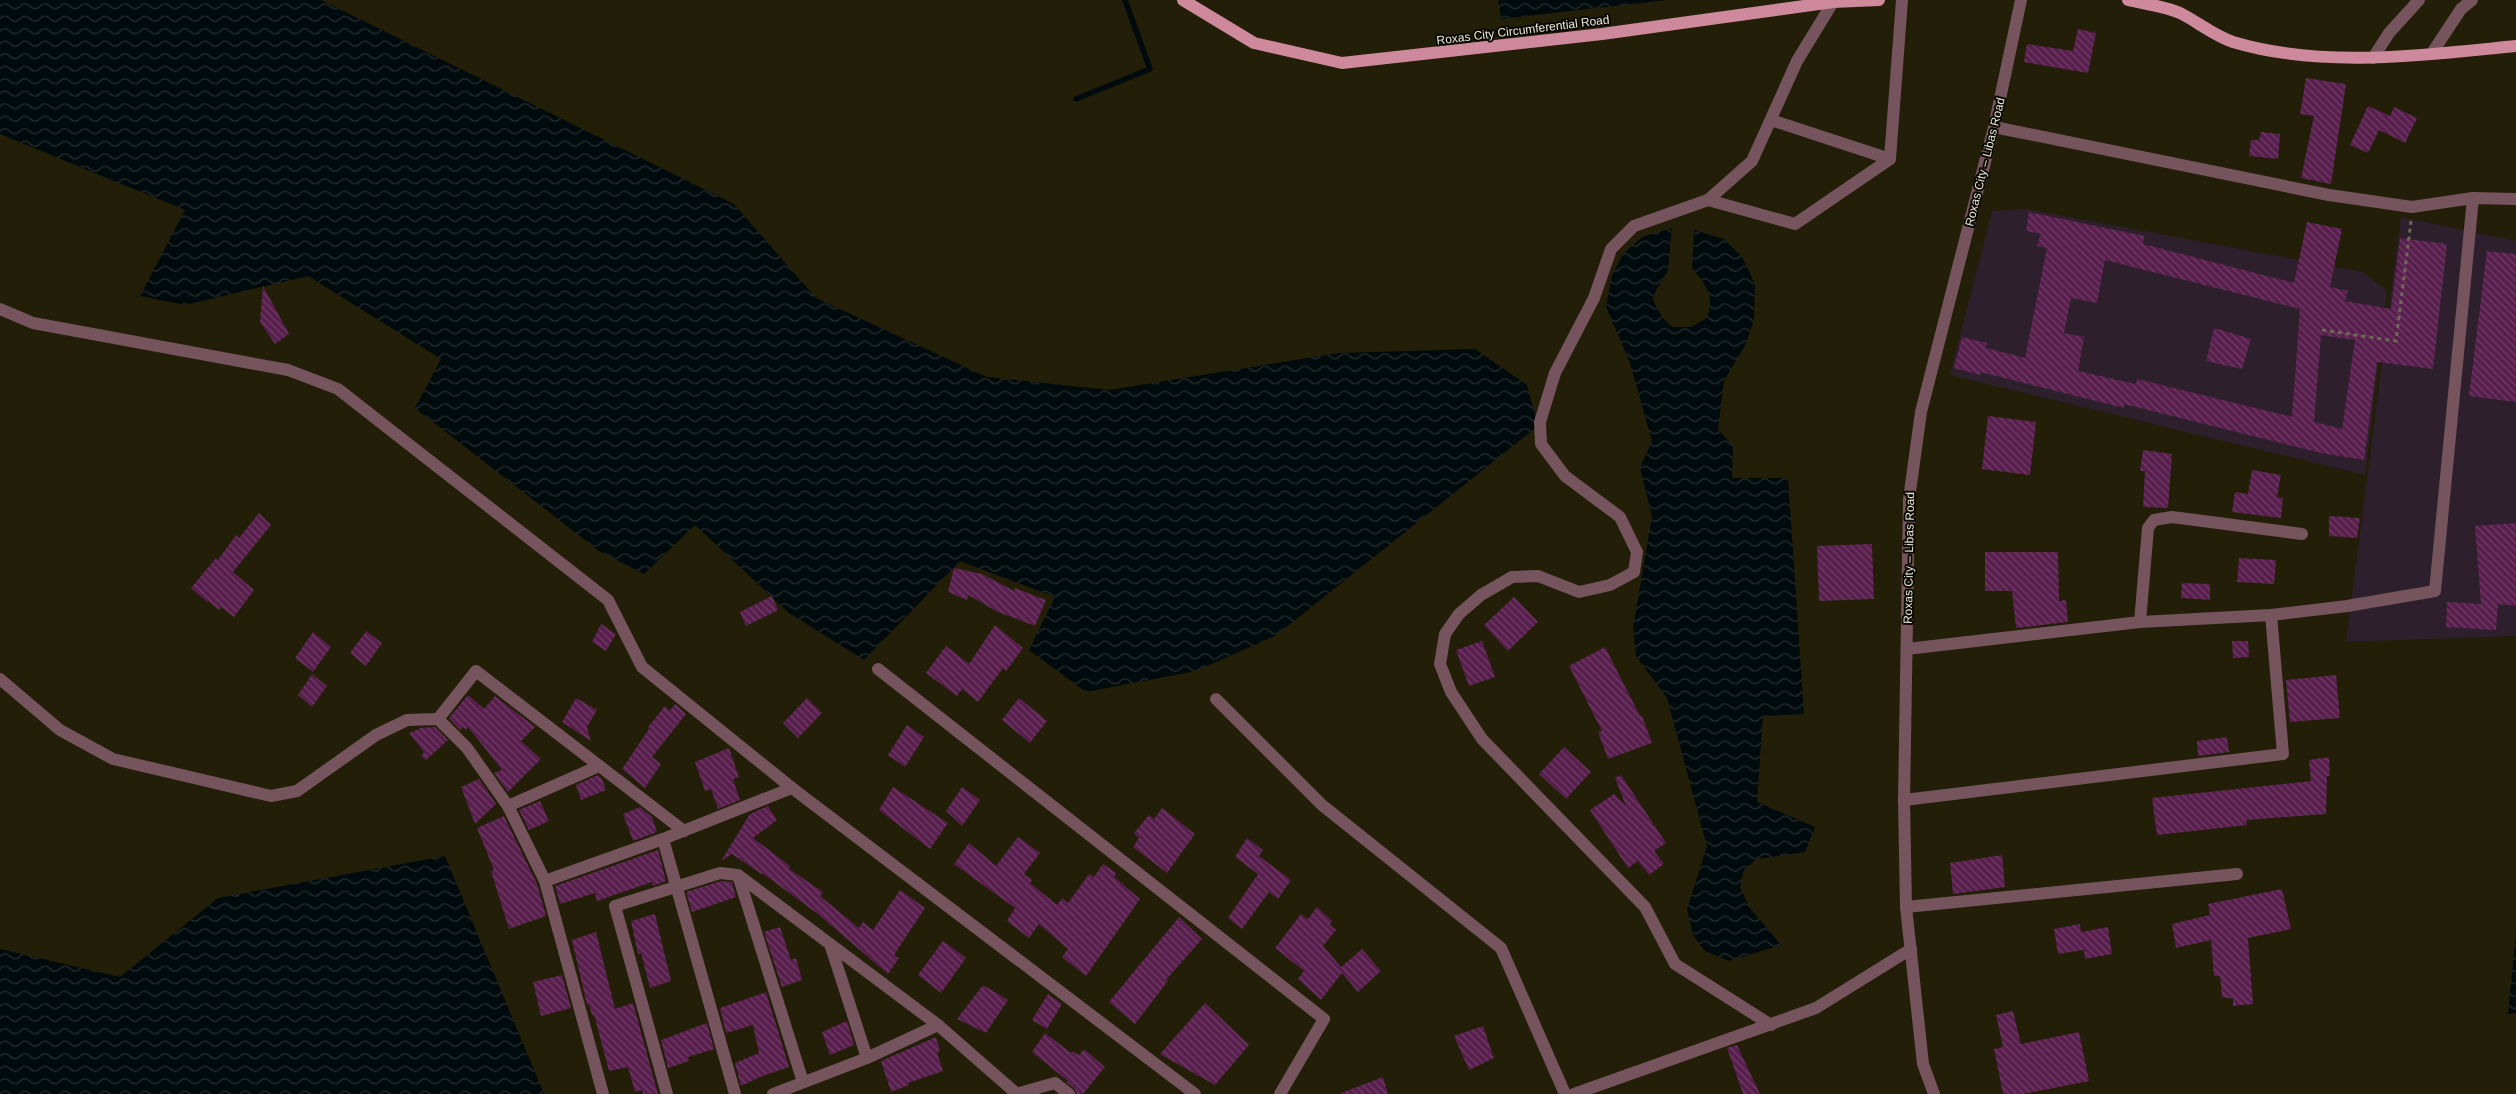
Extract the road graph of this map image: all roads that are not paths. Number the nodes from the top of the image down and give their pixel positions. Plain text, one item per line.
1 (1183, 0) edge
2 (1879, 0) edge
3 (1902, 0) edge
4 (2022, 0) edge
5 (2128, 0) edge
6 (2419, 0) edge
7 (2472, 0) edge
8 (1833, 2) junction
9 (2516, 46) edge
10 (2432, 53) junction
11 (2373, 58) junction
12 (1771, 120) junction
13 (1994, 127) junction
14 (1890, 159) junction
15 (2473, 198) junction
16 (2516, 199) edge
17 (1708, 200) junction
18 (0, 309) edge
19 (2302, 534) dead end
20 (2271, 615) junction
21 (2140, 622) junction
22 (1907, 649) junction
23 (878, 668) dead end
24 (0, 679) edge
25 (1216, 699) dead end
26 (438, 719) junction
27 (600, 766) junction
28 (792, 788) junction
29 (1904, 800) junction
30 (508, 806) junction
31 (684, 831) junction
32 (663, 839) junction
33 (2237, 874) dead end
34 (738, 875) junction
35 (545, 880) junction
36 (678, 886) junction
37 (1906, 907) junction
38 (830, 944) junction
39 (1911, 949) junction
40 (938, 1025) junction
41 (1771, 1025) junction
42 (867, 1058) junction
43 (803, 1082) junction
44 (603, 1094) edge
45 (667, 1094) edge
46 (735, 1094) edge
47 (772, 1094) edge
48 (1016, 1094) edge
49 (1069, 1094) edge
50 (1195, 1094) edge
51 (1280, 1094) edge
52 (1565, 1094) edge
53 (1574, 1094) edge
54 (1934, 1094) edge

1 - 8 main road, Roxas City Circumferential Road
2 - 8 main road, Roxas City Circumferential Road
3 - 14 street
4 - 13 street, Roxas City – Libas Road
5 - 11 main road
6 - 11 street
7 - 10 street
8 - 12 street
9 - 10 main road
10 - 11 main road
12 - 14 street
12 - 17 street
13 - 15 street
13 - 22 street, Roxas City – Libas Road
14 - 17 street
15 - 16 street
15 - 20 street
17 - 41 street
18 - 28 street
19 - 21 street
20 - 21 street
20 - 29 street
21 - 22 street
22 - 29 street, Roxas City – Libas Road
23 - 51 street
24 - 26 street
25 - 52 street
26 - 27 street
26 - 30 street
27 - 30 street
27 - 31 street
28 - 31 street
28 - 50 street
29 - 37 street, Roxas City – Libas Road
30 - 35 street
31 - 32 street
32 - 35 street
32 - 36 street
33 - 37 street
34 - 36 street
34 - 38 street
34 - 43 street
35 - 44 street
36 - 45 street
36 - 46 street
37 - 39 street, Roxas City – Libas Road
38 - 40 street
38 - 42 street
39 - 41 street
39 - 54 street, Roxas City – Libas Road
40 - 42 street
40 - 48 street
41 - 53 street
42 - 43 street
43 - 47 street
48 - 49 street

